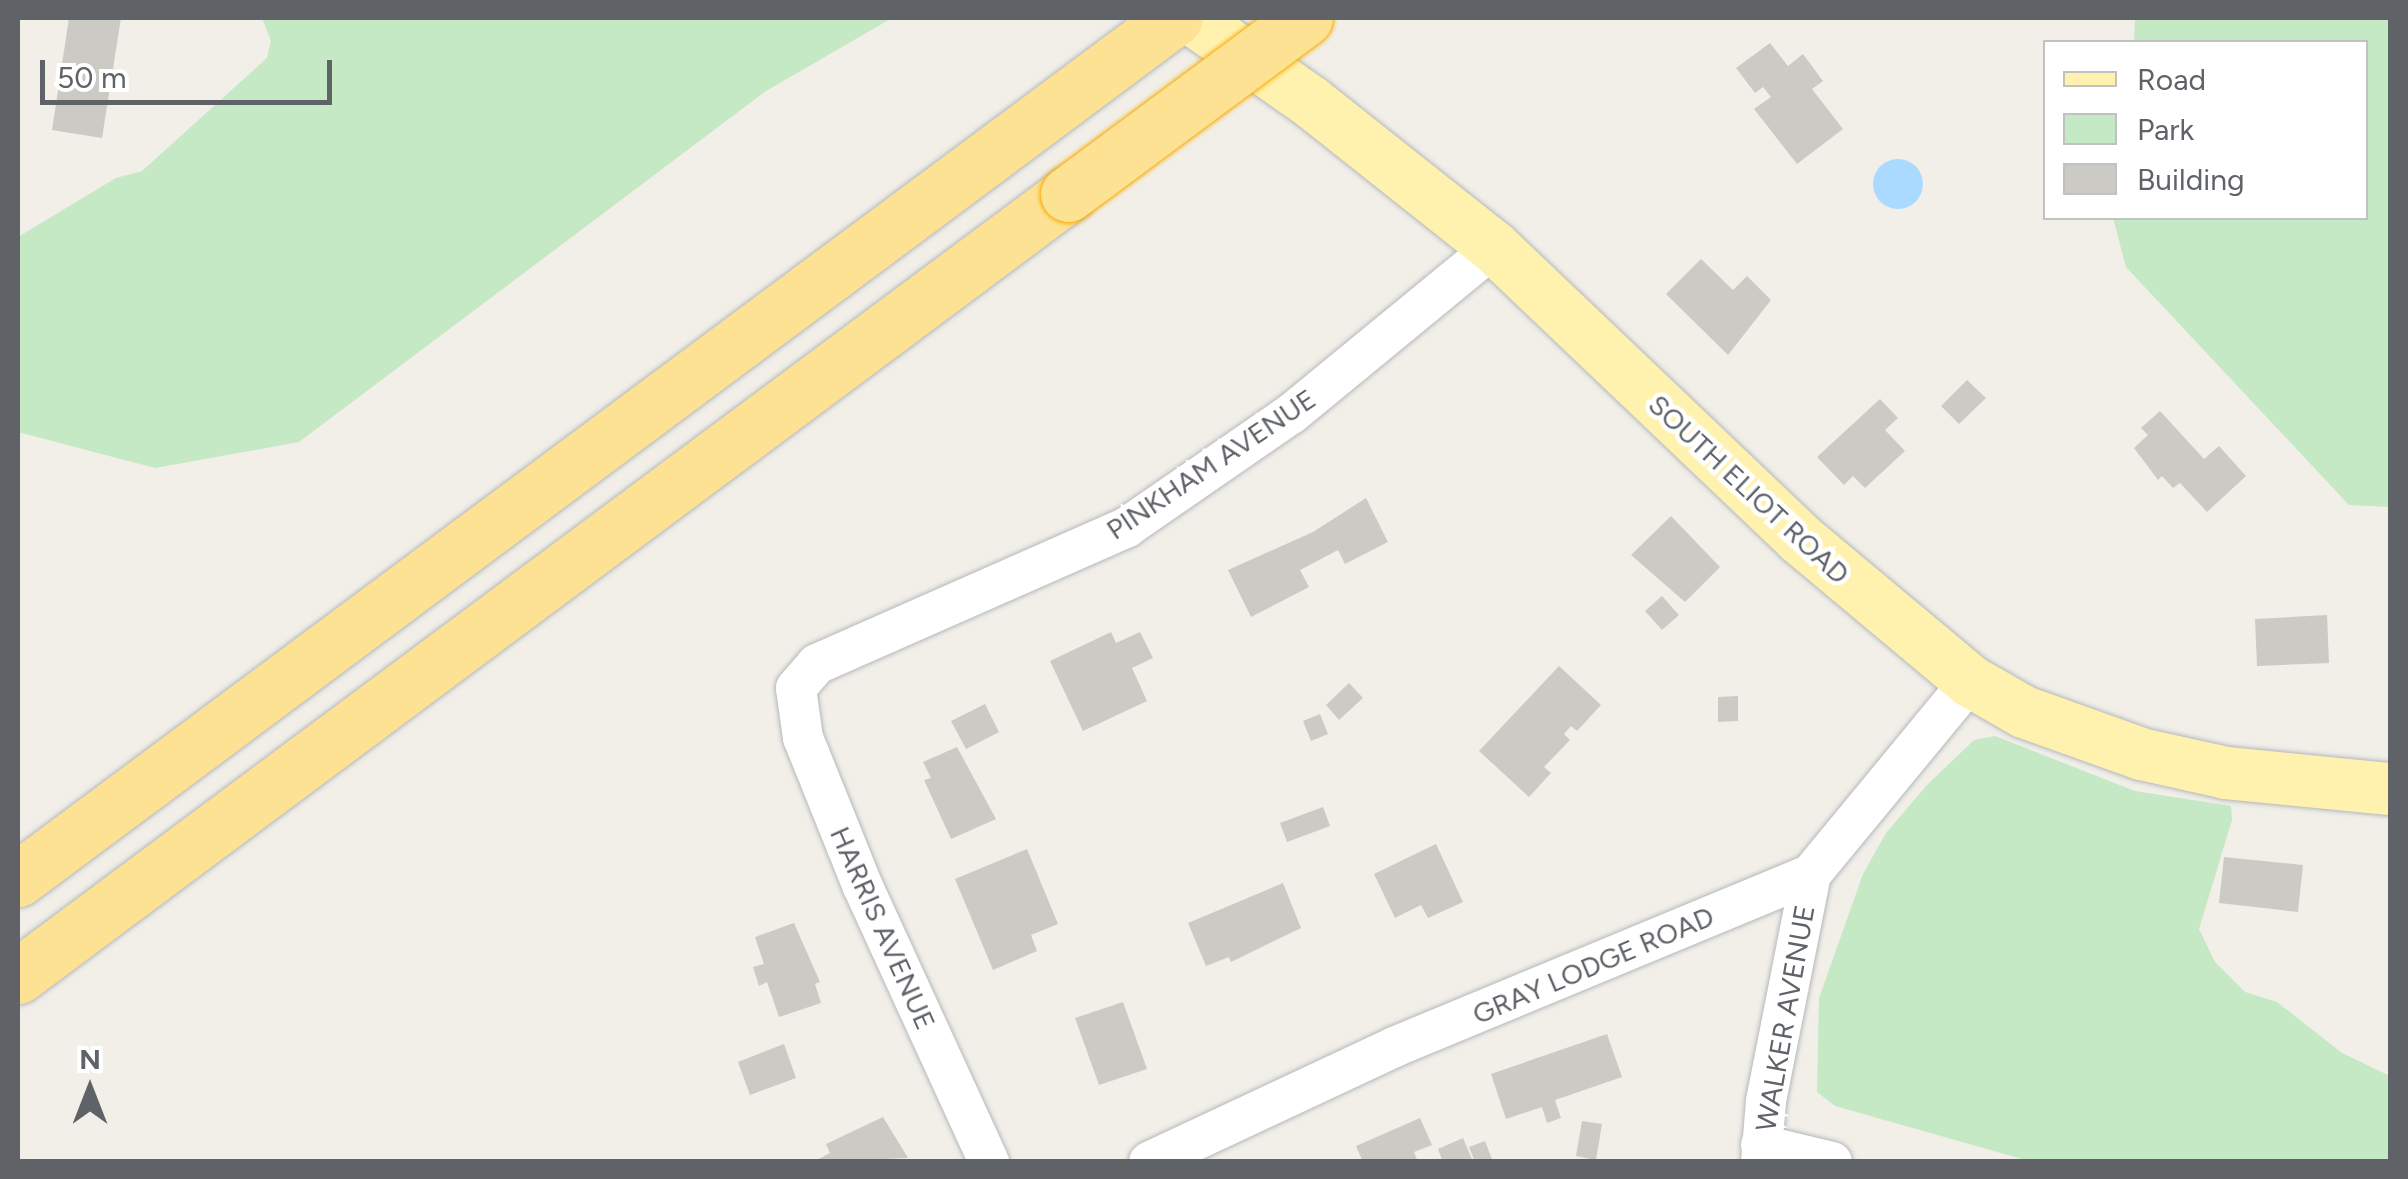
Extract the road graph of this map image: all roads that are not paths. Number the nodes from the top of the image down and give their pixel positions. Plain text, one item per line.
1 (1175, 18) edge
2 (1190, 18) edge
3 (1305, 18) edge
4 (1494, 247) junction
5 (1970, 681) junction
6 (796, 688) joint
7 (2390, 790) edge
8 (1811, 874) junction
9 (18, 879) edge
10 (18, 976) edge
11 (1761, 1153) edge
12 (989, 1162) edge
13 (1149, 1162) edge
14 (1832, 1162) edge

1 - 9 highway
2 - 4 main road, SOUTH ELIOT ROAD
3 - 10 highway, bridge
4 - 5 main road, SOUTH ELIOT ROAD
4 - 6 street, PINKHAM AVENUE
5 - 7 main road, SOUTH ELIOT ROAD
5 - 8 street, GRAY LODGE ROAD
6 - 12 street, HARRIS AVENUE
8 - 11 street, WALKER AVENUE
8 - 13 street, GRAY LODGE ROAD
11 - 14 street

